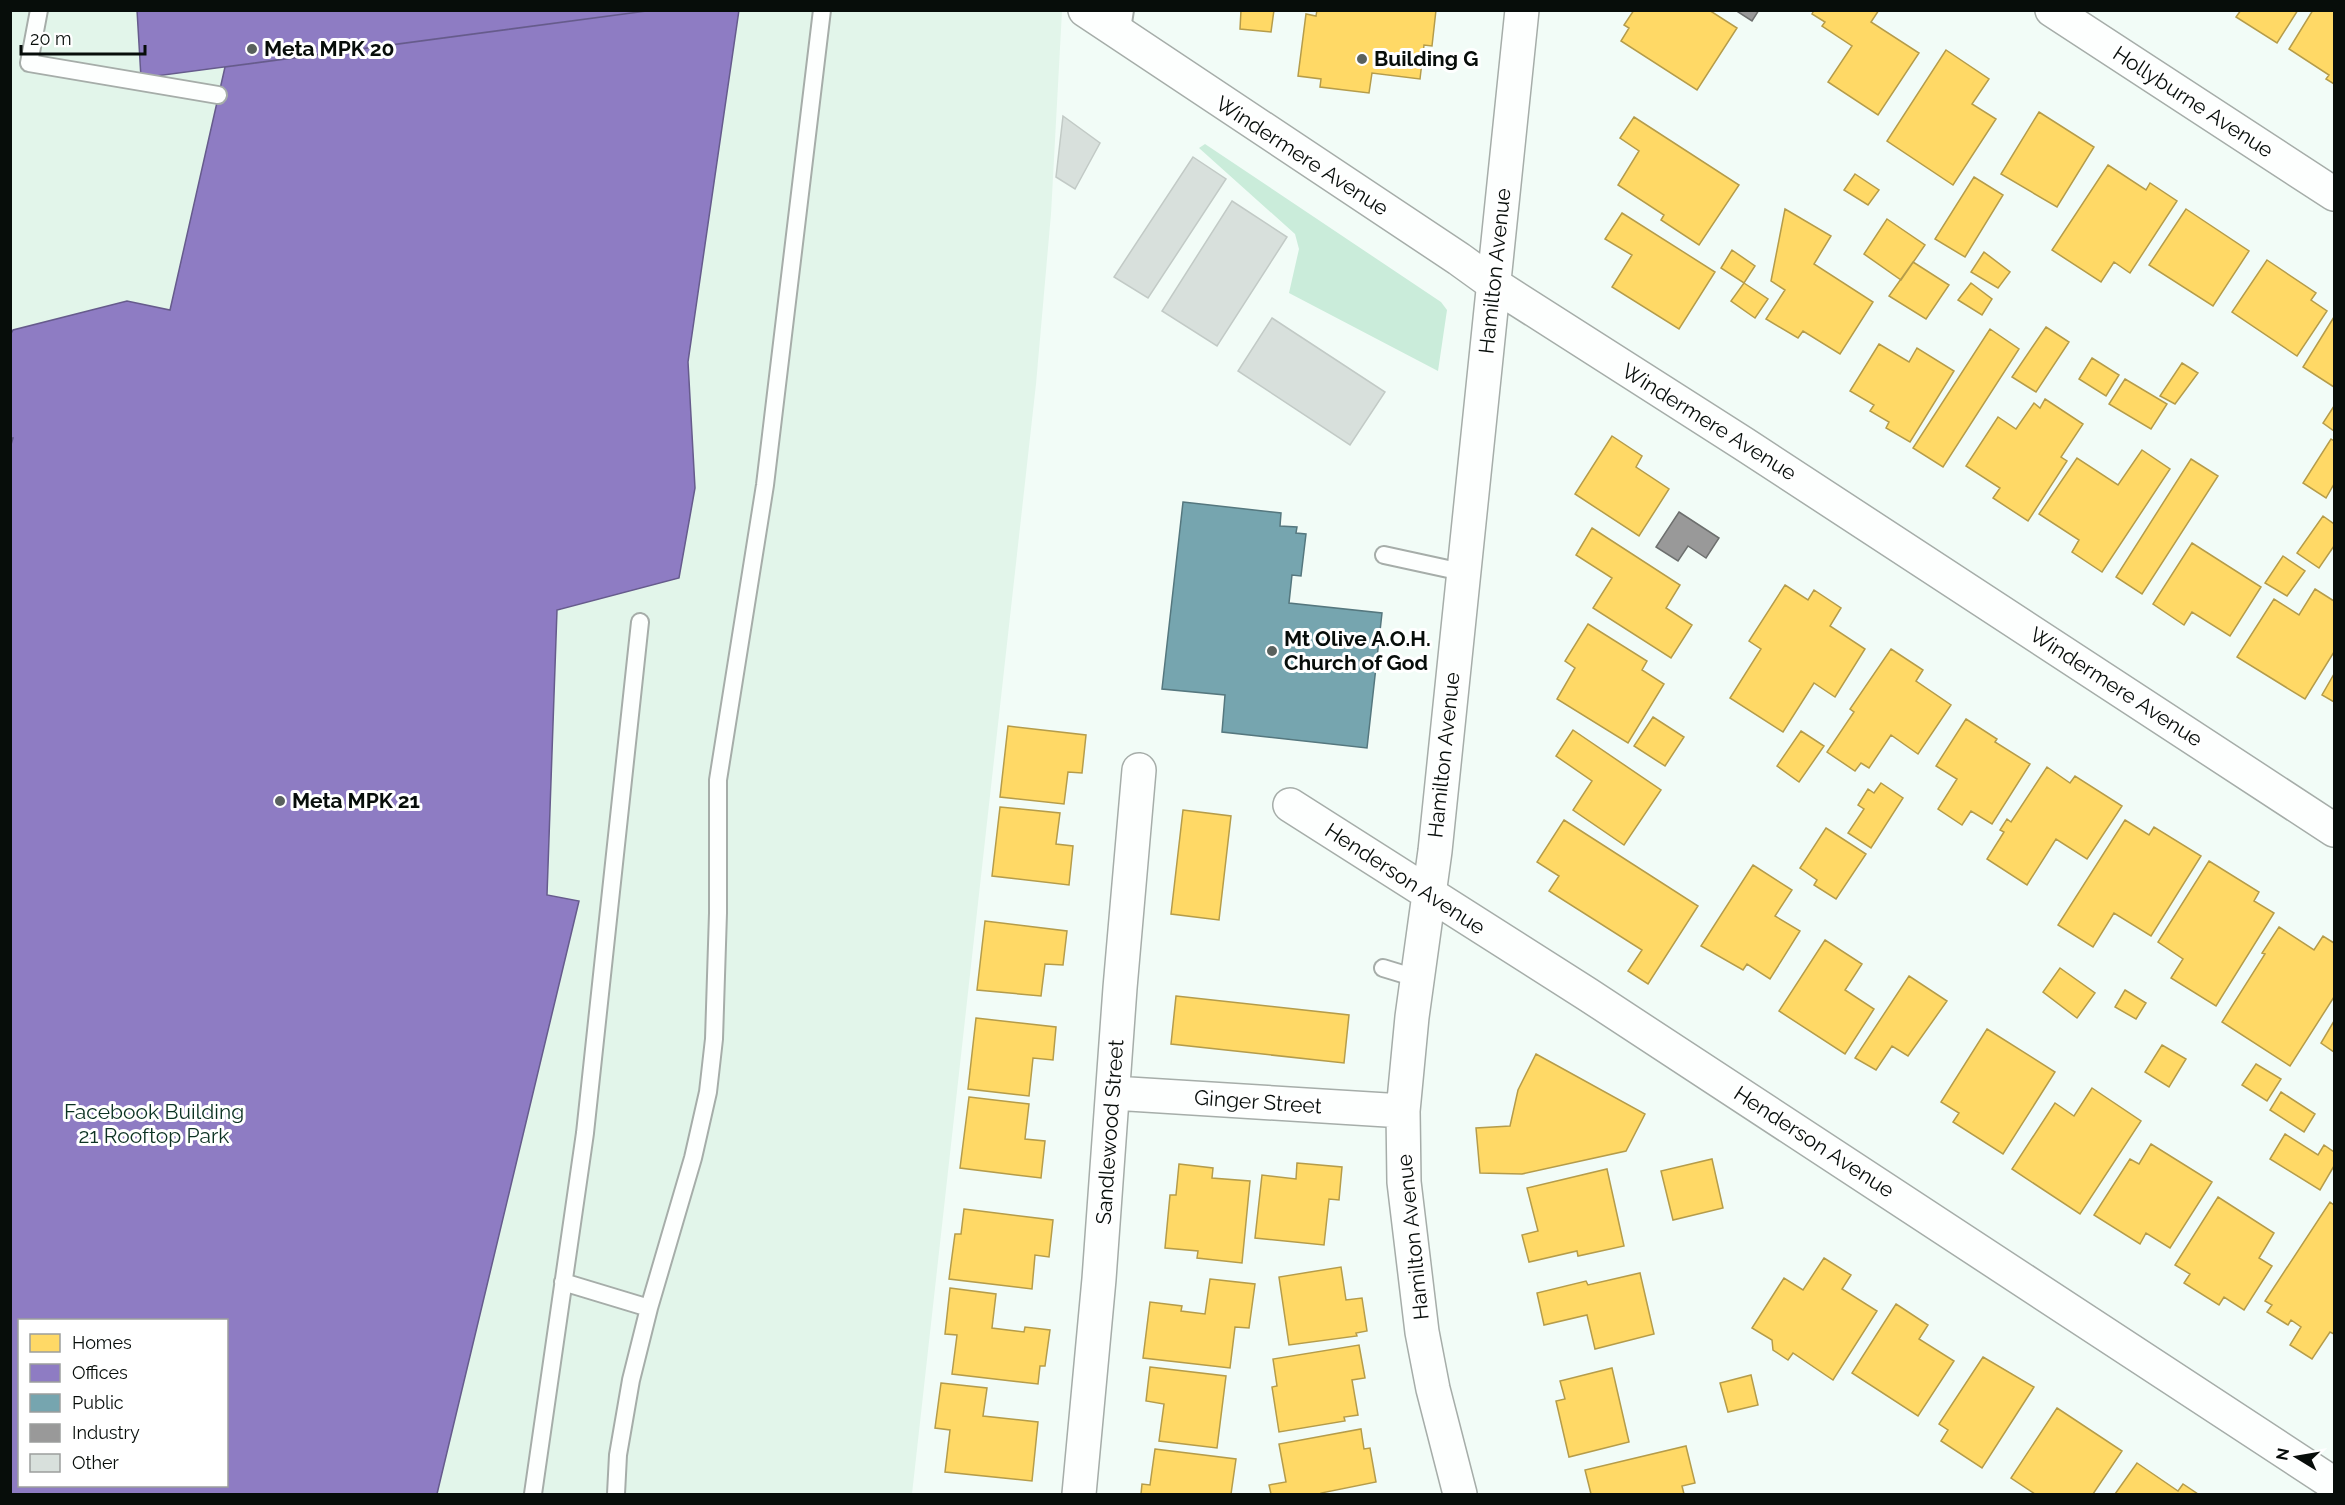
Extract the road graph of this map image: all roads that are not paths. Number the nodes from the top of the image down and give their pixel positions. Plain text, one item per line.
1 (39, 10) edge
2 (822, 10) edge
3 (1085, 10) edge
4 (1522, 10) edge
5 (2052, 10) edge
6 (1123, 23) edge
7 (218, 95) dead end
8 (2334, 194) edge
9 (1495, 285) junction
10 (1384, 555) dead end
11 (1462, 572) junction
12 (640, 622) dead end
13 (1139, 770) dead end
14 (1290, 805) dead end
15 (2334, 830) edge
16 (1429, 895) junction
17 (1383, 968) dead end
18 (1416, 978) junction
19 (1113, 1093) junction
20 (1403, 1111) junction
21 (563, 1282) junction
22 (649, 1308) junction
23 (2334, 1484) edge
24 (533, 1494) edge
25 (616, 1494) edge
26 (1079, 1494) edge
27 (1460, 1494) edge

1 - 7 lane
2 - 22 lane
3 - 6 street, Windermere Avenue
4 - 9 street, Hamilton Avenue
5 - 8 street, Hollyburne Avenue
6 - 9 street, Windermere Avenue
9 - 11 street, Hamilton Avenue
9 - 15 street, Windermere Avenue
10 - 11 lane
11 - 16 street, Hamilton Avenue
12 - 21 lane
13 - 19 street, Sandlewood Street
14 - 16 street, Henderson Avenue
16 - 18 street, Hamilton Avenue
16 - 23 street, Henderson Avenue
17 - 18 lane
18 - 20 street, Hamilton Avenue
19 - 20 street, Ginger Street
19 - 26 street, Sandlewood Street
20 - 27 street, Hamilton Avenue
21 - 22 lane
21 - 24 lane
22 - 25 lane

